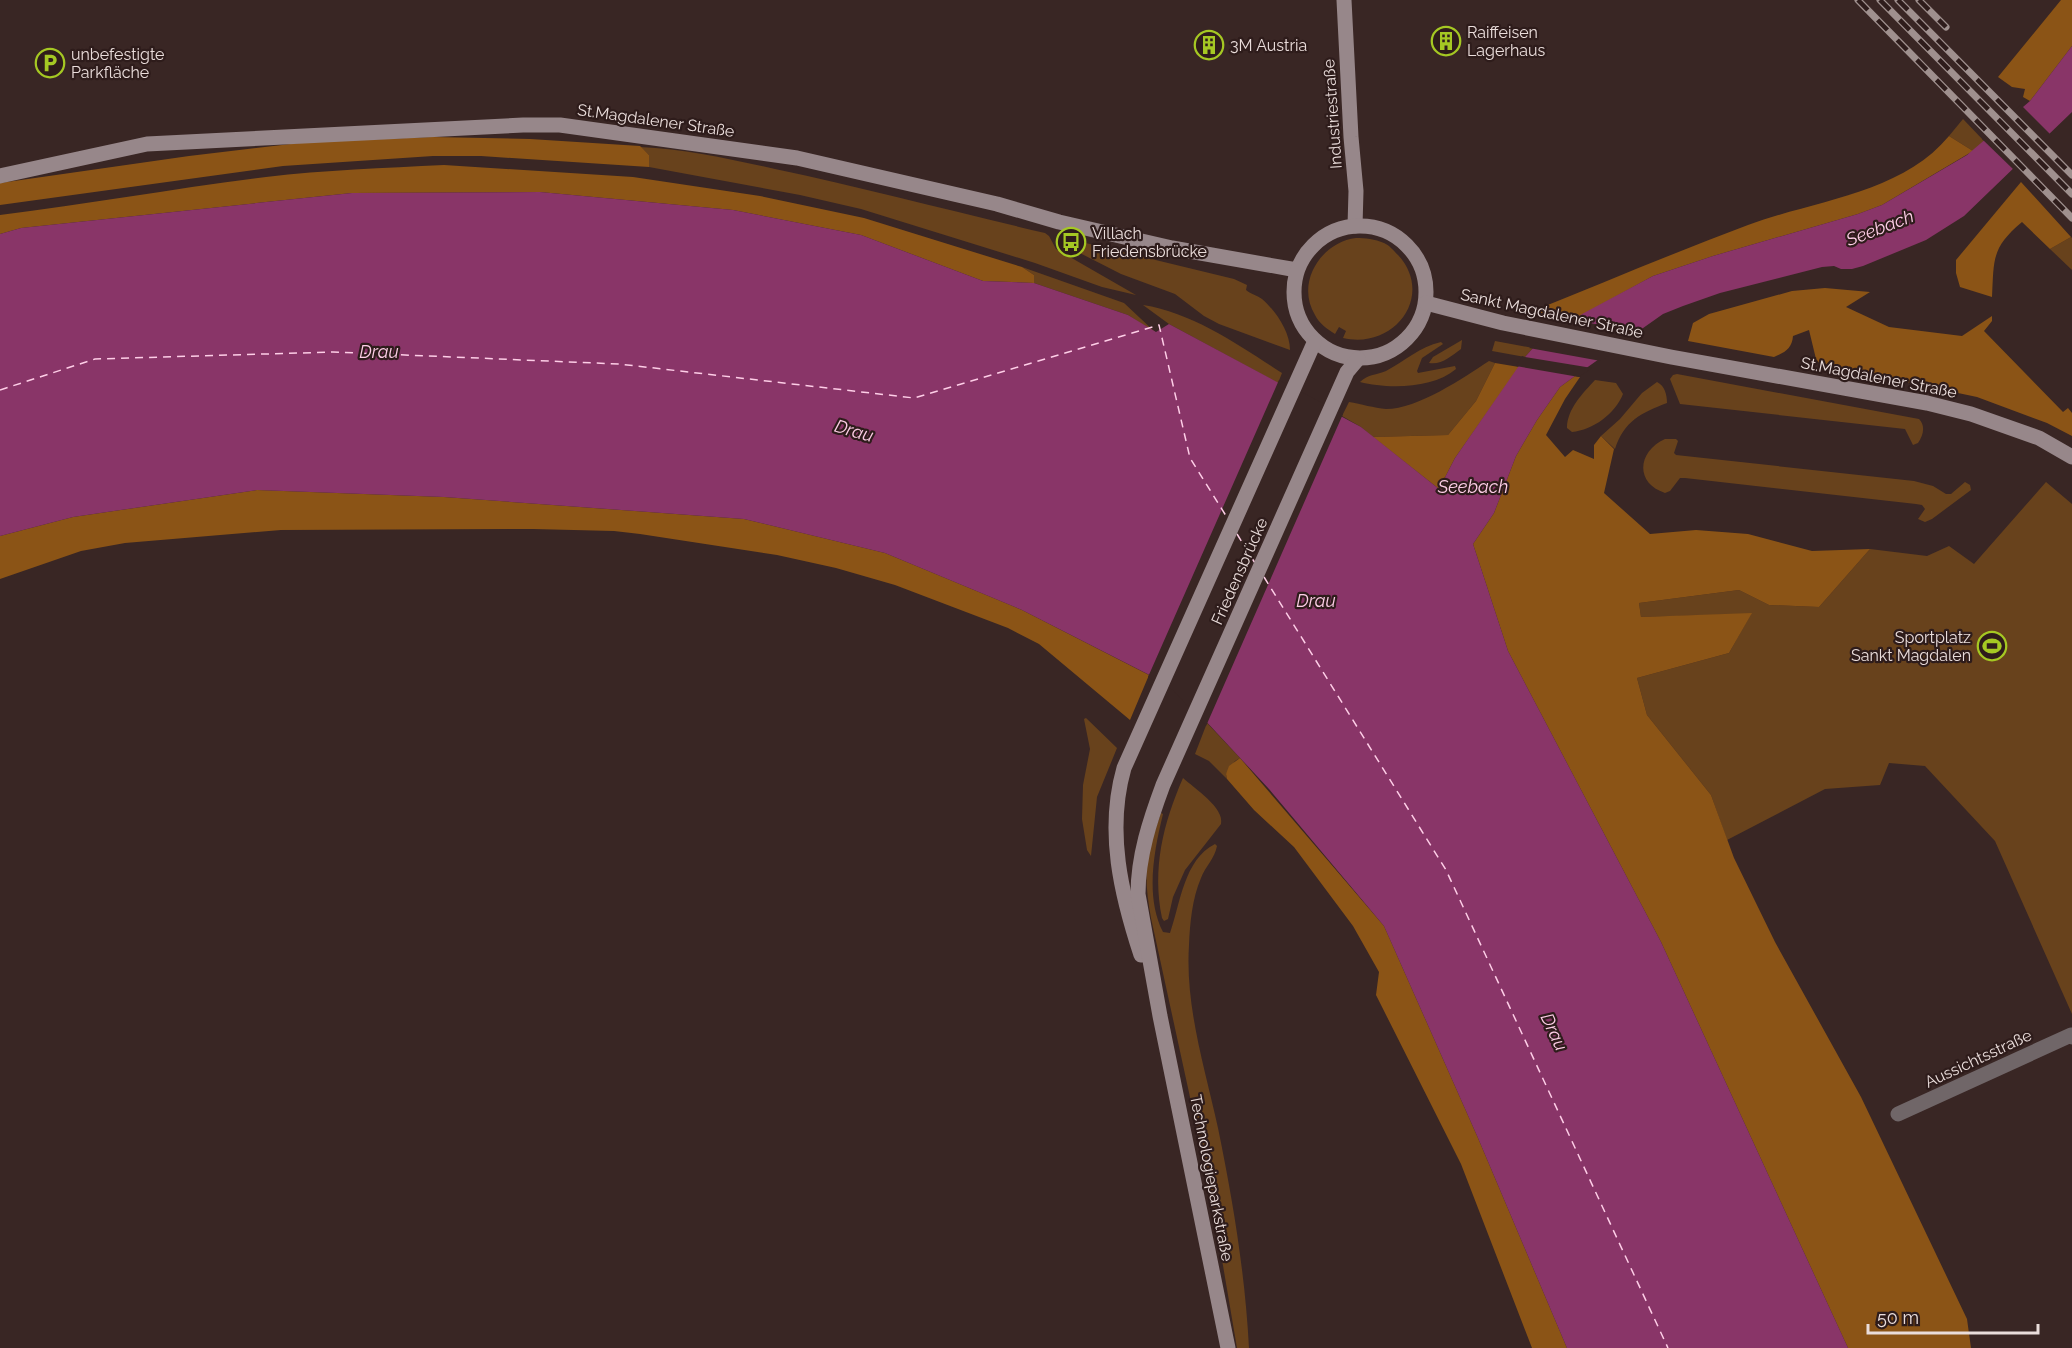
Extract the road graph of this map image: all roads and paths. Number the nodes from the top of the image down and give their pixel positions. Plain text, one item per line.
1 (1344, 0) edge
2 (0, 176) edge
3 (1355, 226) junction
4 (1297, 270) junction
5 (1426, 303) junction
6 (1311, 349) junction
7 (1671, 357) joint
8 (1358, 359) junction
9 (2072, 457) edge
10 (1124, 768) joint
11 (1163, 785) joint
12 (1160, 1016) junction
13 (2072, 1037) edge
14 (1898, 1114) dead end
15 (1227, 1348) edge

1 - 3 street, Industriestraße
2 - 4 street, St.Magdalener Straße
3 - 4 street
3 - 5 street
4 - 6 street
5 - 7 street, Sankt Magdalener Straße
5 - 8 street
6 - 8 street
6 - 10 street, Friedensbrücke
7 - 9 street, St.Magdalener Straße
8 - 11 street, Friedensbrücke
10 - 12 street, Technologieparkstraße
11 - 12 street, Technologieparkstraße
12 - 15 street, Technologieparkstraße
13 - 14 street, Aussichtsstraße

